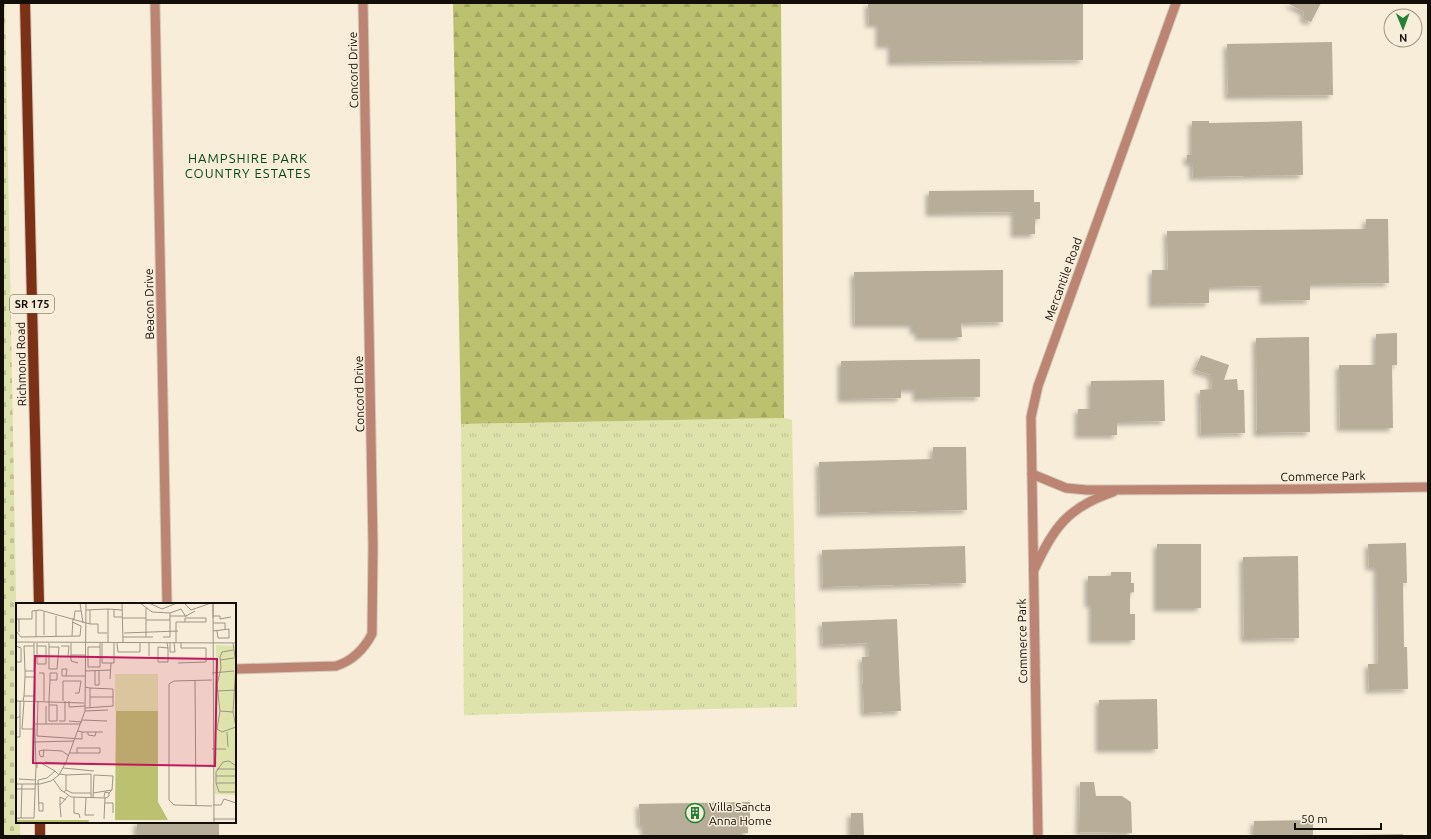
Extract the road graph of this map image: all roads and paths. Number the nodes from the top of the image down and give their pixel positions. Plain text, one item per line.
1 (25, 3) edge
2 (155, 3) edge
3 (364, 3) edge
4 (1176, 3) edge
5 (1032, 474) junction
6 (1428, 487) edge
7 (1121, 489) junction
8 (1033, 573) junction
9 (39, 603) edge
10 (166, 603) edge
11 (236, 669) edge
12 (40, 823) edge
13 (40, 836) edge
14 (1038, 836) edge

1 - 9 main road, Richmond Road / SR 175
2 - 10 street, Beacon Drive
3 - 11 street, Concord Drive
4 - 5 street, Mercantile Road
5 - 7 street, Commerce Park
5 - 8 street, Mercantile Road
6 - 7 street, Commerce Park
7 - 8 street, Commerce Park
8 - 14 street, Commerce Park
12 - 13 main road

